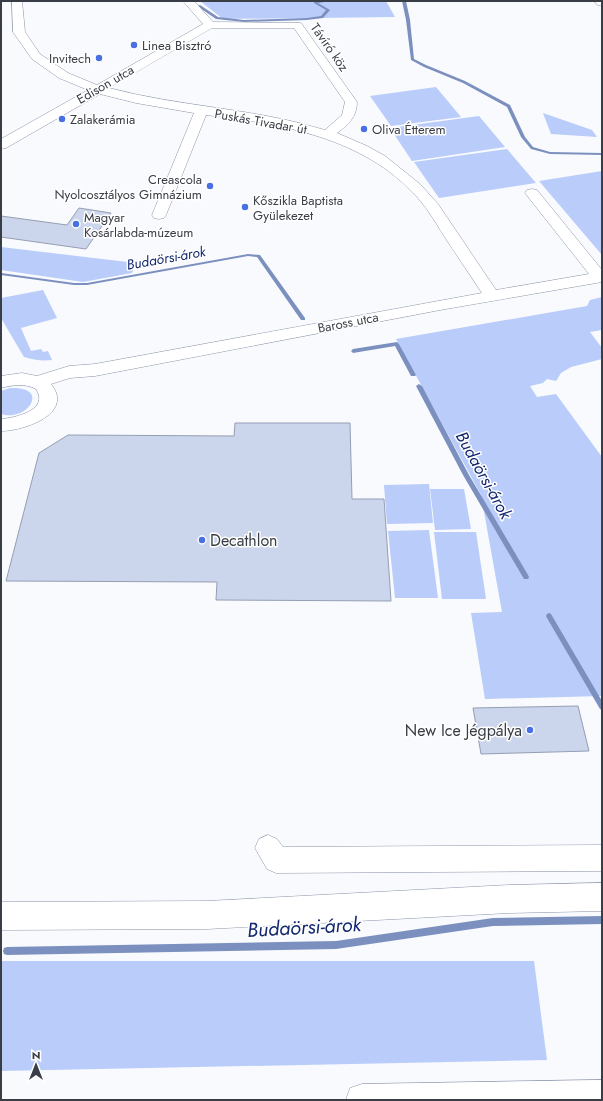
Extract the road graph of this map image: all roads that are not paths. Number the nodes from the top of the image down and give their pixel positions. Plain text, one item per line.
1 (16, 1) edge
2 (188, 1) edge
3 (599, 1) edge
4 (602, 3) edge
5 (210, 25) junction
6 (95, 90) junction
7 (202, 111) junction
8 (328, 134) junction
9 (1, 144) edge
10 (532, 193) dead end
11 (159, 215) dead end
12 (601, 278) edge
13 (492, 296) junction
14 (95, 370) junction
15 (3, 377) edge
16 (37, 382) junction
17 (46, 406) junction
18 (1, 425) edge
19 (268, 848) dead end
20 (602, 858) edge
21 (602, 897) edge
22 (1, 916) edge
23 (602, 1096) edge
24 (362, 1100) edge

1 - 6 street, Puskás Tivadar út
2 - 5 street
3 - 4 street
5 - 6 street, Edison utca
5 - 8 street, Távíró köz
6 - 7 street, Puskás Tivadar út
6 - 9 street, Edison utca
7 - 8 street, Puskás Tivadar út
7 - 11 street
8 - 13 street, Puskás Tivadar út
10 - 12 street
12 - 13 street, Baross utca
13 - 14 street, Baross utca
14 - 16 street, Baross utca
14 - 17 street, Baross utca
15 - 16 street
16 - 17 street
17 - 18 street, Baross utca
19 - 20 street
21 - 22 street
23 - 24 highway

